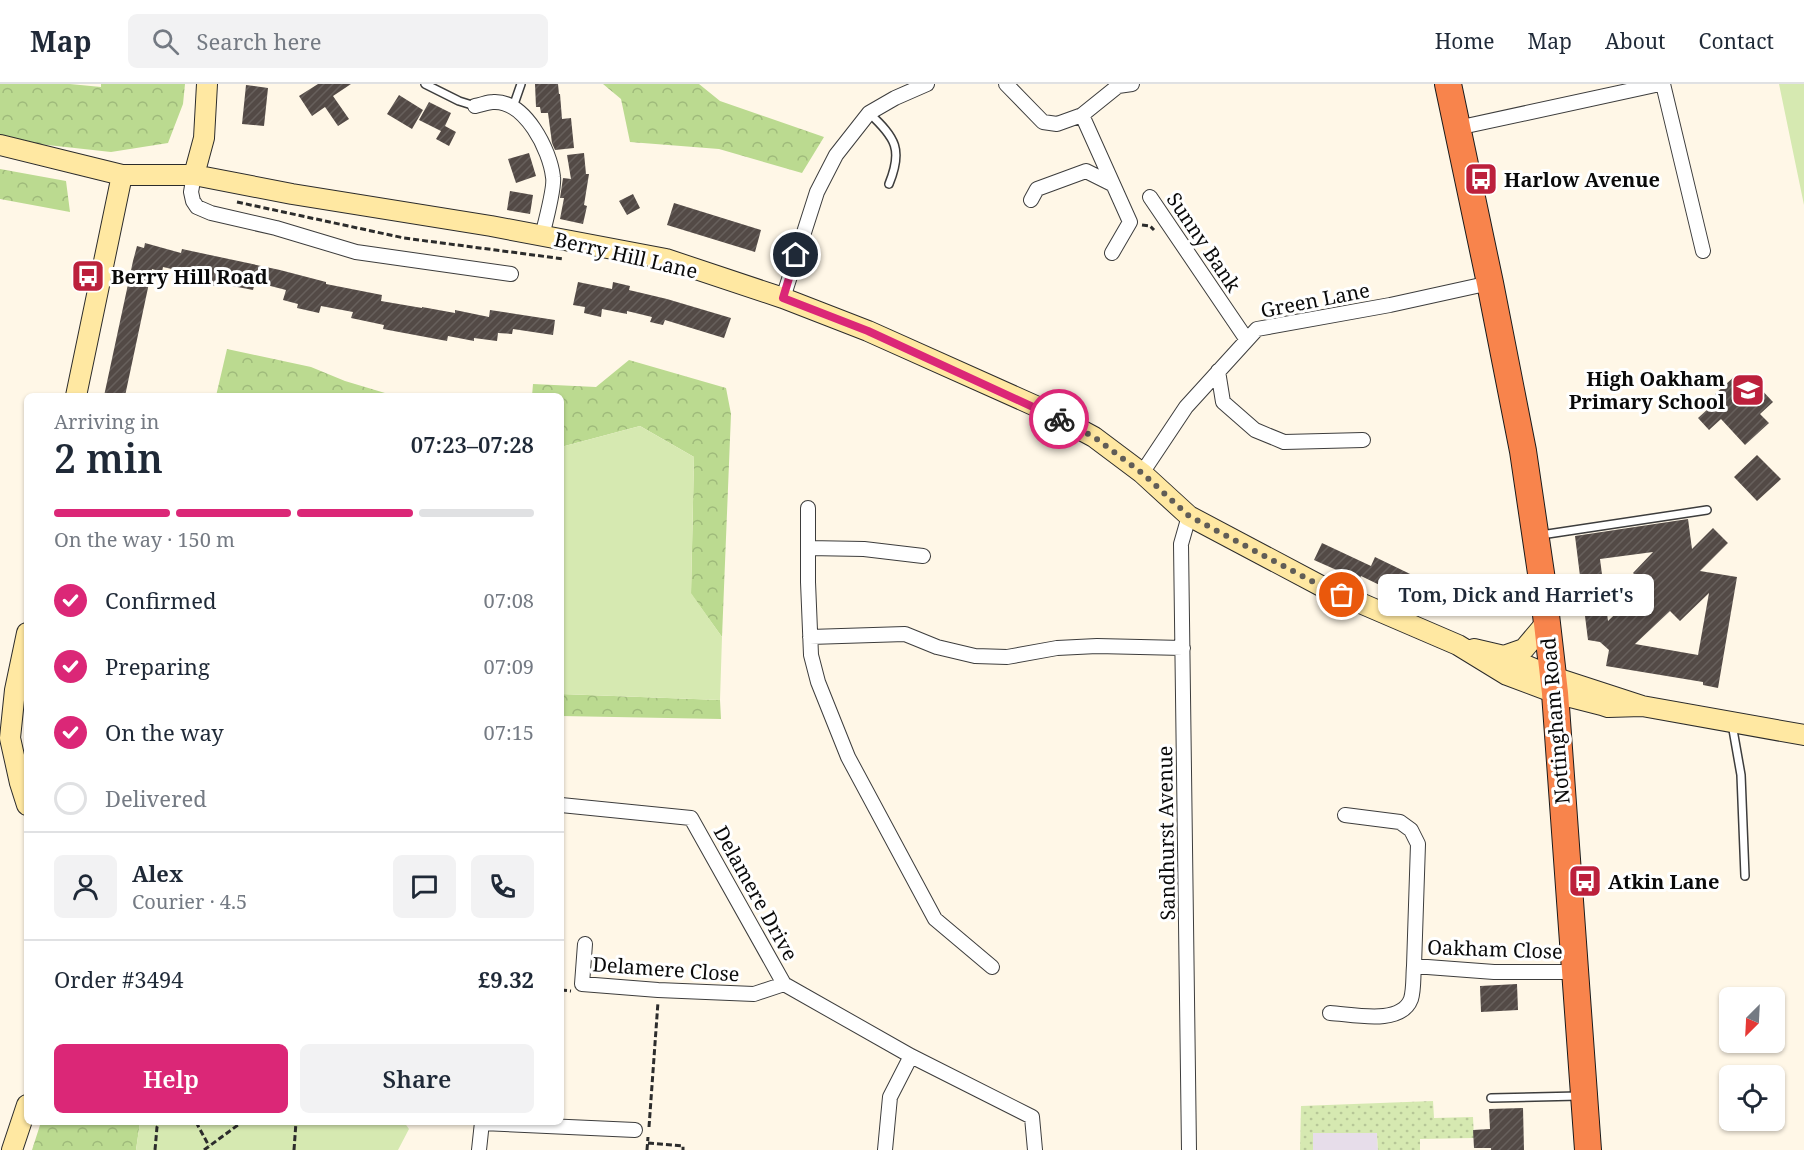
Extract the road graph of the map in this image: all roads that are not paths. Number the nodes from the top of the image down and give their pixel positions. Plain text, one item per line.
1 (207, 84) edge
2 (424, 84) edge
3 (521, 84) edge
4 (927, 84) edge
5 (1006, 84) edge
6 (1132, 84) edge
7 (1448, 84) edge
8 (1662, 84) edge
9 (475, 106) joint
10 (513, 107) junction
11 (869, 113) junction
12 (1082, 115) junction
13 (1458, 128) junction
14 (0, 145) edge
15 (122, 175) junction
16 (194, 175) junction
17 (889, 184) dead end
18 (1112, 184) junction
19 (1150, 197) dead end
20 (1031, 200) dead end
21 (542, 236) junction
22 (1703, 251) dead end
23 (1112, 253) dead end
24 (510, 274) dead end
25 (1490, 283) junction
26 (783, 298) junction
27 (1247, 340) junction
28 (1218, 371) junction
29 (77, 393) edge
30 (1363, 440) dead end
31 (1142, 473) junction
32 (808, 508) dead end
33 (1707, 510) dead end
34 (1189, 516) junction
35 (1536, 536) junction
36 (808, 548) junction
37 (923, 556) dead end
38 (1546, 623) junction
39 (810, 637) junction
40 (1458, 645) junction
41 (24, 647) edge
42 (1183, 648) junction
43 (1504, 656) junction
44 (1554, 685) junction
45 (1732, 721) junction
46 (1804, 735) edge
47 (24, 796) edge
48 (564, 805) edge
49 (1345, 815) dead end
50 (1745, 876) dead end
51 (585, 944) dead end
52 (1414, 966) junction
53 (992, 967) dead end
54 (1575, 972) junction
55 (784, 984) junction
56 (1330, 1013) dead end
57 (911, 1056) junction
58 (1584, 1096) junction
59 (1491, 1098) dead end
60 (24, 1114) edge
61 (482, 1125) edge
62 (539, 1125) edge
63 (635, 1130) dead end
64 (12, 1150) edge
65 (479, 1150) edge
66 (885, 1150) edge
67 (1035, 1150) edge
68 (1189, 1150) edge
69 (1588, 1150) edge

1 - 16 street
2 - 9 lane
3 - 10 lane
4 - 11 street
5 - 12 street
6 - 12 street
7 - 13 highway, Nottingham Road
8 - 13 street
8 - 22 street
9 - 10 street
10 - 21 street
11 - 17 lane
11 - 26 street
12 - 18 street
13 - 25 highway, Nottingham Road
14 - 15 street, Berry Hill Lane
15 - 16 street, Berry Hill Lane
15 - 29 street
16 - 21 street, Berry Hill Lane
16 - 24 street
18 - 20 street
18 - 23 street
19 - 27 street, Sunny Bank
21 - 26 street, Berry Hill Lane
25 - 27 street, Green Lane
25 - 35 highway, Nottingham Road
26 - 31 street, Berry Hill Lane
27 - 28 street, Green Lane
28 - 30 street
28 - 31 street, Green Lane
31 - 34 street, Berry Hill Lane
32 - 36 street
33 - 35 lane
34 - 40 street, Berry Hill Lane
34 - 42 street, Sandhurst Avenue
35 - 38 highway, Nottingham Road
36 - 37 street
36 - 39 street
38 - 43 street
38 - 44 highway, Nottingham Road
39 - 42 street
39 - 53 street
40 - 43 street, Berry Hill Lane
40 - 44 street, Berry Hill Lane
41 - 47 street
42 - 68 street, Sandhurst Avenue
43 - 44 street, Berry Hill Lane
44 - 45 street
44 - 54 highway, Nottingham Road
45 - 46 street
45 - 50 lane
48 - 55 street, Delamere Drive
49 - 52 street, Oakham Close
51 - 55 street, Delamere Close
52 - 54 street, Oakham Close
52 - 56 street, Oakham Close
54 - 58 highway, Nottingham Road
55 - 57 street, Delamere Drive
57 - 66 street
57 - 67 street, Delamere Drive
58 - 59 lane
58 - 69 highway, Nottingham Road
60 - 64 street
61 - 65 street
62 - 63 street

